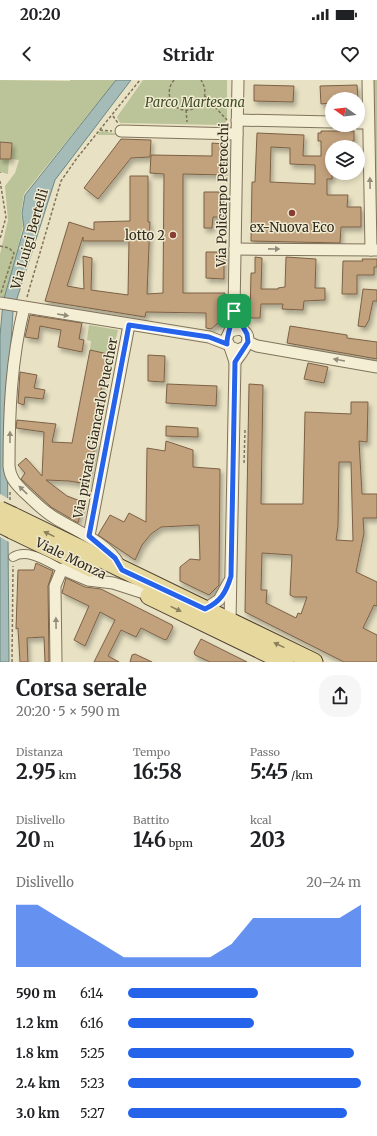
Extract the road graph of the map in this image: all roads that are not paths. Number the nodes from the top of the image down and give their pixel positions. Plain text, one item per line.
1 (238, 80) edge
2 (368, 80) edge
3 (365, 106) edge
4 (232, 120) junction
5 (325, 122) edge
6 (121, 131) dead end
7 (364, 132) edge
8 (237, 134) junction
9 (235, 249) junction
10 (374, 250) edge
11 (0, 303) edge
12 (21, 308) junction
13 (234, 311) junction
14 (129, 325) junction
15 (243, 330) junction
16 (230, 331) junction
17 (247, 344) junction
18 (228, 346) junction
19 (235, 362) junction
20 (377, 367) edge
21 (6, 520) edge
22 (89, 536) junction
23 (13, 557) road end
24 (62, 569) junction
25 (122, 570) junction
26 (231, 576) junction
27 (141, 592) junction
28 (205, 609) junction
29 (230, 621) junction
30 (56, 662) edge
31 (285, 662) edge
32 (314, 662) edge

1 - 4 street, Via Policarpo Petrocchi
2 - 3 street
4 - 5 street
4 - 8 street, Via Policarpo Petrocchi
6 - 8 street
10 -> 7 street
8 - 9 street, Via Policarpo Petrocchi
9 -> 10 street
9 - 13 street, Via Policarpo Petrocchi
11 - 12 street
12 -> 14 street
22 -> 12 street, Via Luigi Bertelli
13 - 15 street, Via Policarpo Petrocchi
13 - 16 street, Via Policarpo Petrocchi
14 - 18 street
14 - 22 street, Via privata Giancarlo Puecher
15 - 16 street
15 - 17 street
16 - 18 street
17 - 18 street
17 - 19 street
20 -> 17 street
18 - 19 street
19 - 26 street
25 -> 21 main road, Viale Monza
21 - 27 main road, Viale Monza
22 - 25 street, Viale Monza
23 - 24 street
24 - 27 street, Viale Monza
30 -> 24 street
25 - 28 main road, Viale Monza
26 - 28 street
26 - 29 street
27 -> 31 main road, Viale Monza
28 - 29 main road, Viale Monza
32 -> 29 main road, Viale Monza

